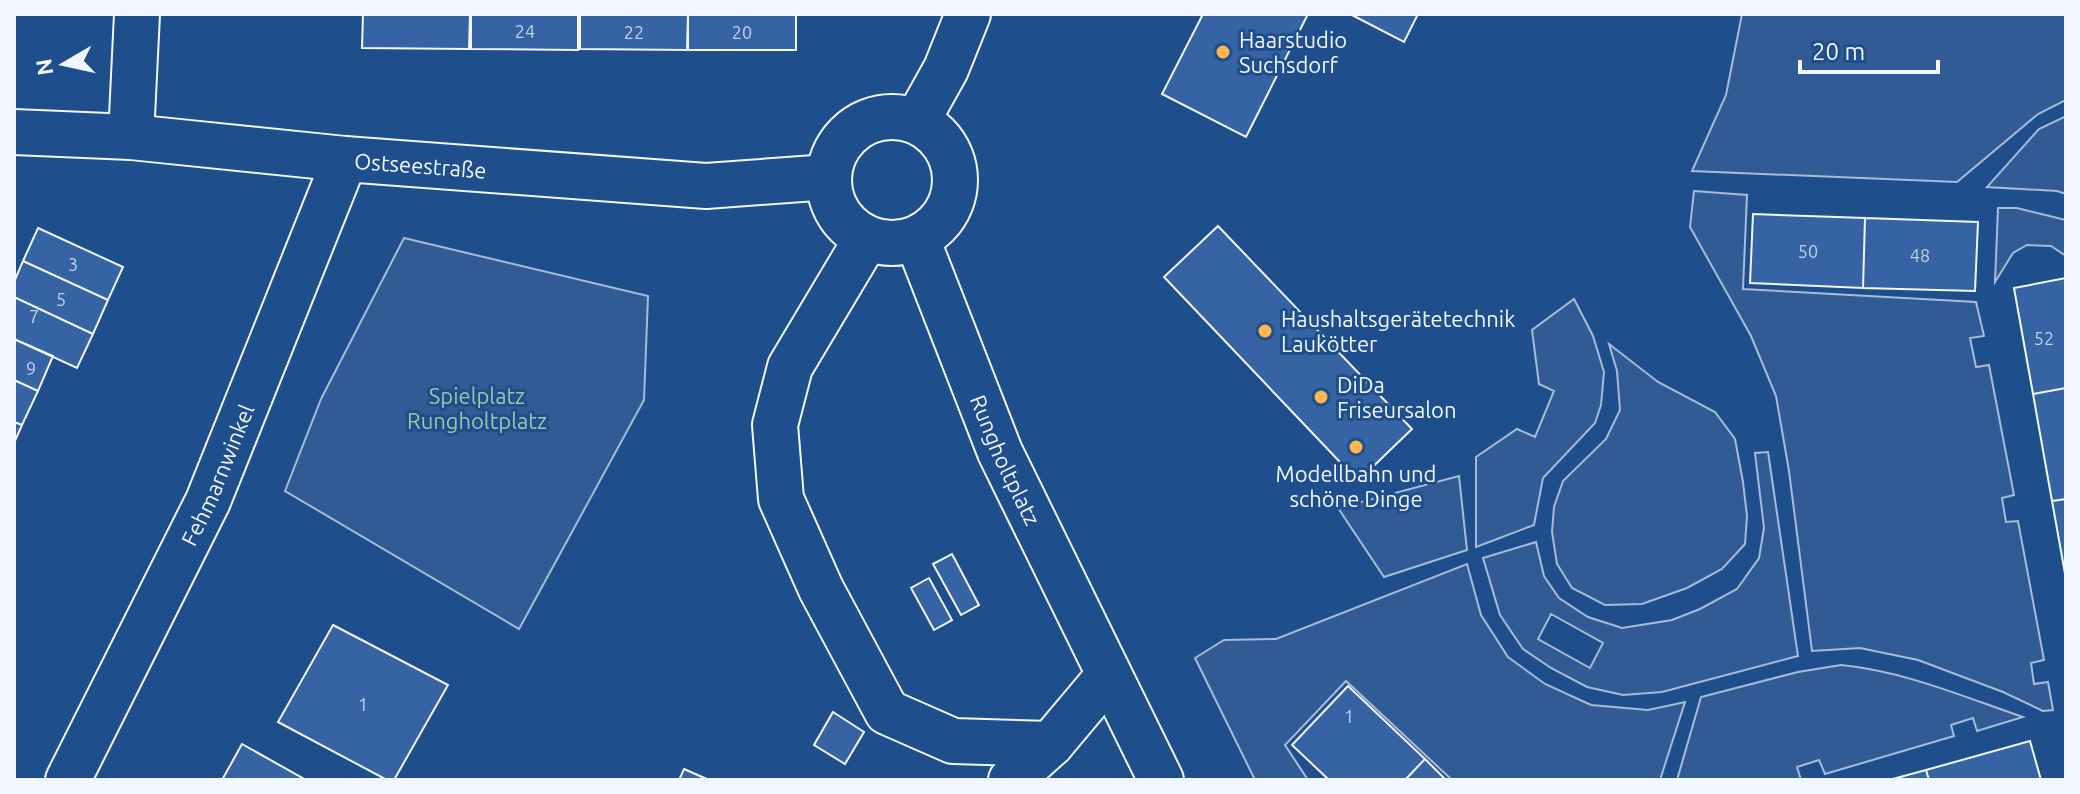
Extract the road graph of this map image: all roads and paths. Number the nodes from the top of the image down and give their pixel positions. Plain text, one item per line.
1 (137, 14) edge
2 (968, 14) edge
3 (917, 121) junction
4 (14, 132) edge
5 (131, 137) junction
6 (345, 159) junction
7 (829, 177) junction
8 (867, 238) junction
9 (917, 239) junction
10 (1109, 675) junction
11 (1051, 744) junction
12 (68, 780) edge
13 (1011, 780) edge
14 (1161, 780) edge

1 - 5 street
2 - 3 street
3 - 7 street
3 - 9 street
4 - 5 street, Ostseestraße
5 - 6 street, Ostseestraße
6 - 7 street, Ostseestraße
6 - 12 street, Fehmarnwinkel
7 - 8 street
8 - 9 street
8 - 11 street
9 - 10 street, Rungholtplatz
10 - 11 street
10 - 14 street, Rungholtplatz
11 - 13 street

